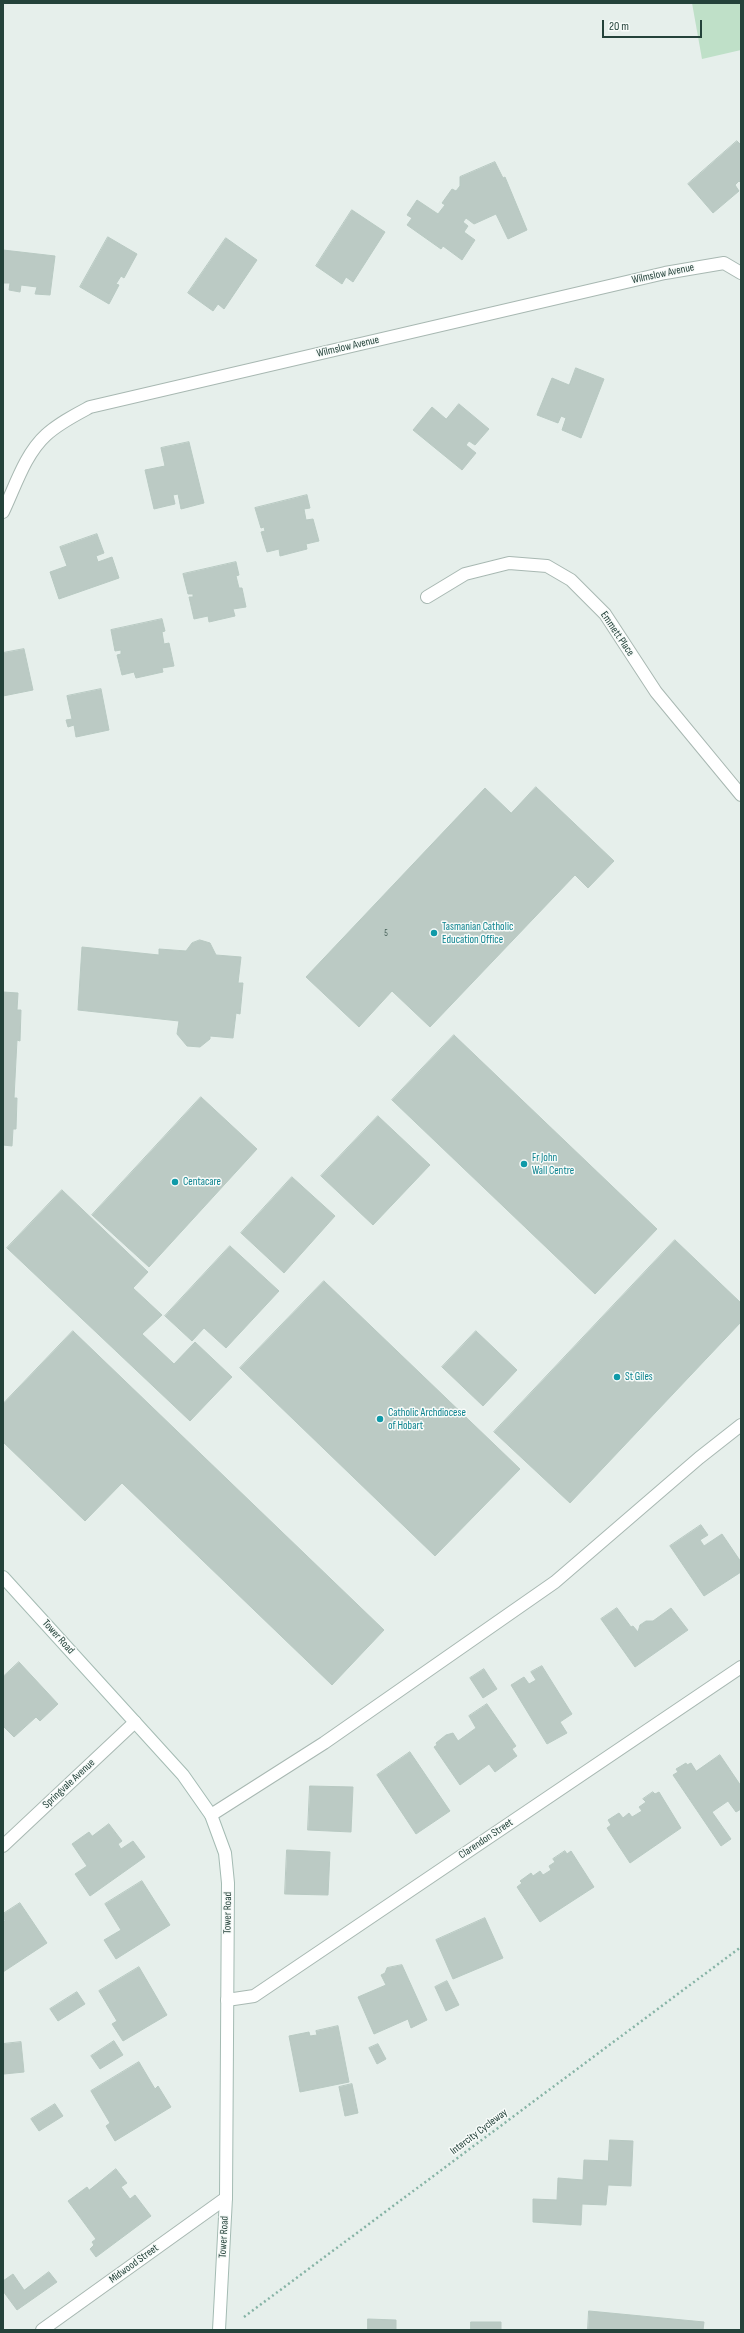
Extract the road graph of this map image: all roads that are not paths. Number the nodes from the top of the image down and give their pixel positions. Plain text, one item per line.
1 (741, 273) edge
2 (3, 512) edge
3 (427, 597) dead end
4 (741, 795) edge
5 (741, 1425) edge
6 (3, 1577) edge
7 (741, 1666) edge
8 (135, 1722) junction
9 (211, 1815) junction
10 (3, 1846) edge
11 (227, 2000) junction
12 (226, 2198) junction
13 (42, 2330) edge
14 (219, 2330) edge

1 - 2 street, Wilmslow Avenue
3 - 4 street, Emmett Place
5 - 9 street
6 - 8 street, Tower Road
7 - 11 street, Clarendon Street
8 - 9 street, Tower Road
8 - 10 street, Springvale Avenue
9 - 11 street, Tower Road
11 - 12 street, Tower Road
12 - 13 street, Midwood Street
12 - 14 street, Tower Road

